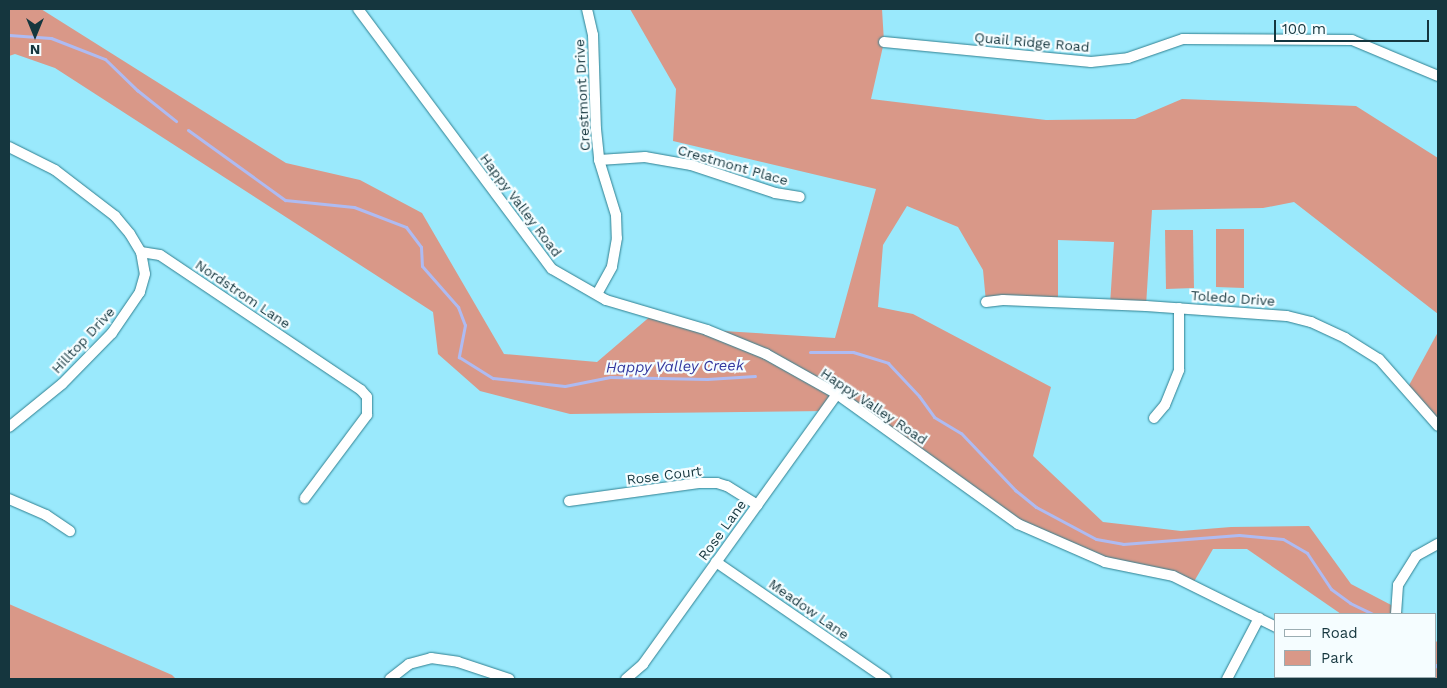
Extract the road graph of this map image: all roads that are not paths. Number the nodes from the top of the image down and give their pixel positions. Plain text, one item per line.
1 (358, 9) edge
2 (587, 9) edge
3 (884, 42) dead end
4 (1438, 76) edge
5 (9, 146) edge
6 (599, 160) junction
7 (800, 197) dead end
8 (141, 252) junction
9 (596, 294) junction
10 (986, 302) dead end
11 (1179, 308) junction
12 (837, 394) junction
13 (1154, 418) dead end
14 (1438, 426) edge
15 (9, 427) edge
16 (305, 498) dead end
17 (9, 499) edge
18 (569, 501) dead end
19 (757, 505) junction
20 (70, 531) dead end
21 (1438, 544) edge
22 (716, 562) junction
23 (1396, 613) edge
24 (1259, 618) junction
25 (1274, 626) edge
26 (390, 679) edge
27 (510, 679) edge
28 (626, 679) edge
29 (886, 679) edge
30 (1227, 679) edge

1 - 9 street, Happy Valley Road
2 - 6 street, Crestmont Drive
3 - 4 street, Quail Ridge Road
5 - 8 street
6 - 7 street, Crestmont Place
6 - 9 street, Crestmont Drive
8 - 15 street, Hilltop Drive
8 - 16 street, Nordstrom Lane
9 - 12 street, Happy Valley Road
10 - 11 street, Toledo Drive
11 - 13 street
11 - 14 street, Toledo Drive
12 - 19 street, Rose Lane
12 - 24 street, Happy Valley Road
17 - 20 street
18 - 19 street, Rose Court
19 - 22 street, Rose Lane
21 - 23 street
22 - 28 street, Rose Lane
22 - 29 street, Meadow Lane
24 - 25 street, Happy Valley Road
24 - 30 street
26 - 27 street

